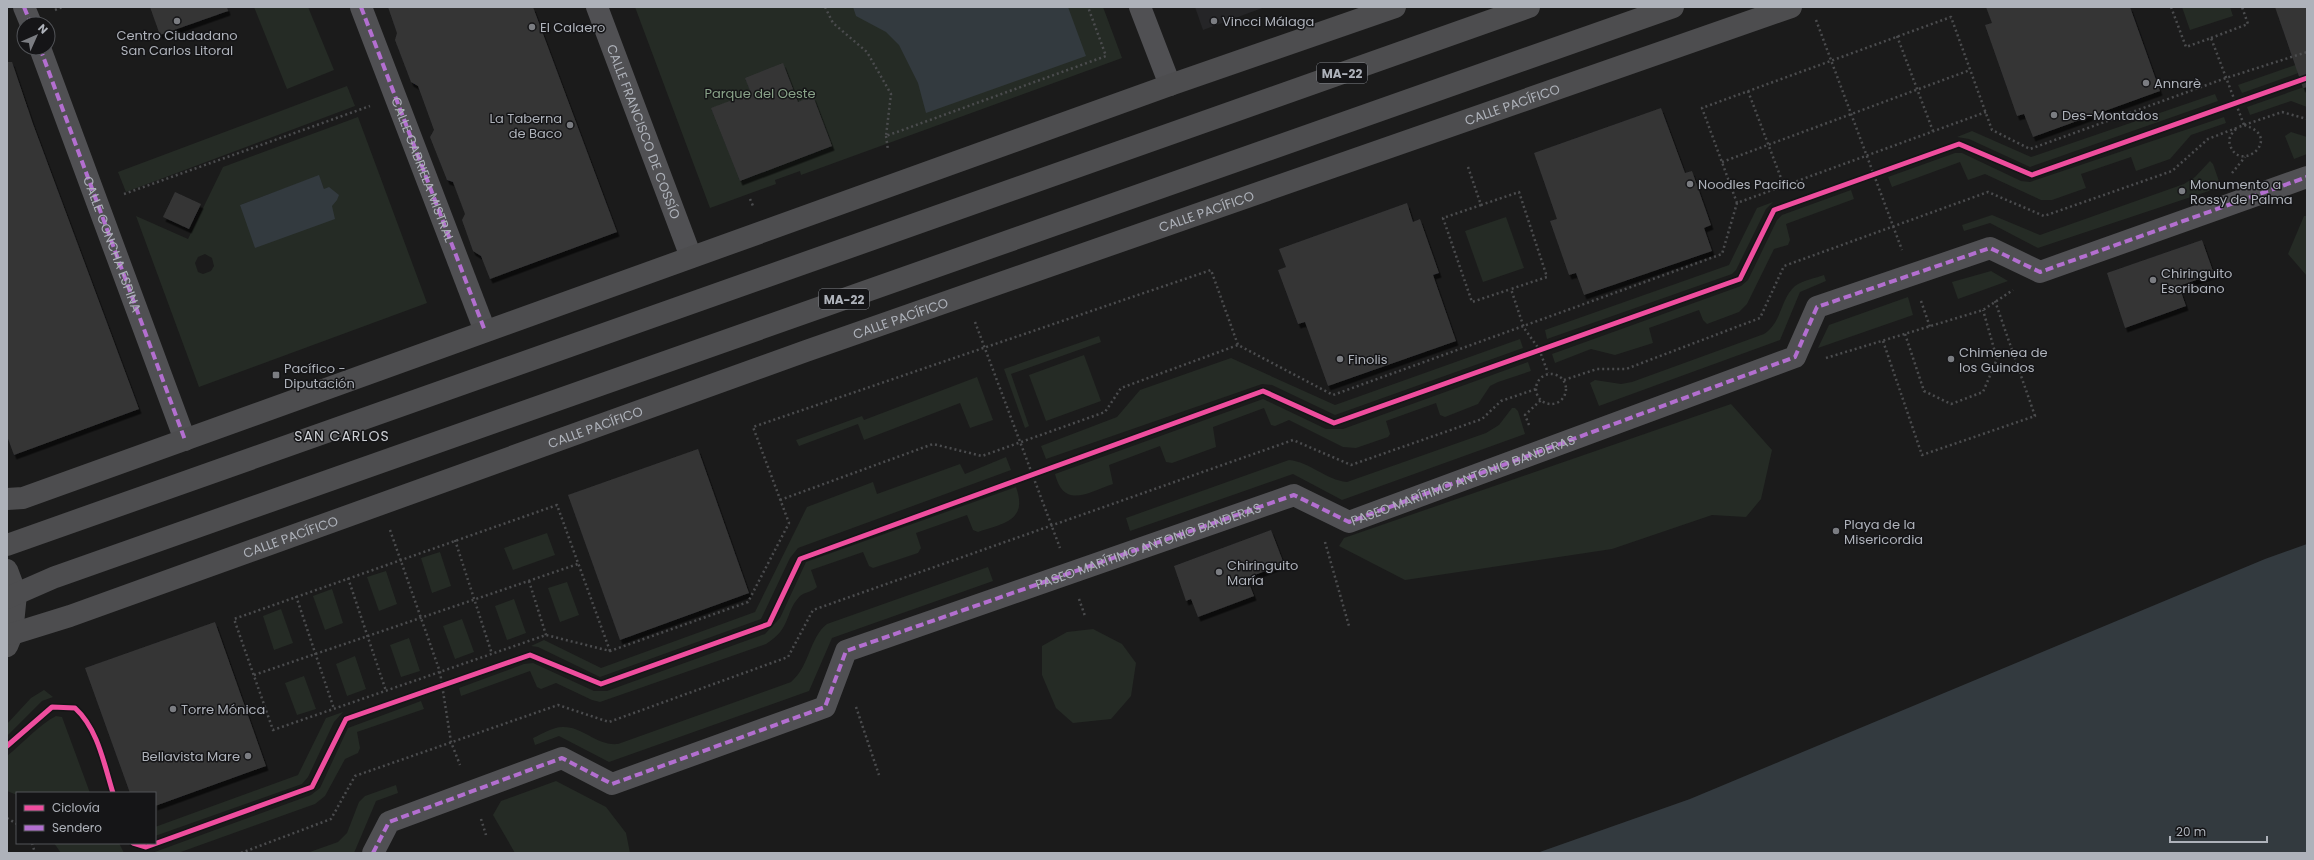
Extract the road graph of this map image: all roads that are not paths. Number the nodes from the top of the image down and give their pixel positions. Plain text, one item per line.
1 (361, 7) edge
2 (596, 7) edge
3 (1140, 7) edge
4 (1395, 7) edge
5 (1528, 7) edge
6 (1673, 7) edge
7 (1791, 7) edge
8 (43, 56) edge
9 (1170, 85) junction
10 (2307, 177) edge
11 (691, 257) junction
12 (485, 331) junction
13 (185, 440) junction
14 (7, 498) edge
15 (7, 545) edge
16 (7, 570) edge
17 (12, 596) edge
18 (9, 640) edge
19 (372, 853) edge

1 - 12 street, CALLE GABRIELA MISTRAL
2 - 11 street, CALLE FRANCISCO DE COSSÍO
3 - 9 street
4 - 9 main road
5 - 15 main road, MA-22
6 - 17 main road, MA-22
7 - 18 main road, CALLE PACÍFICO
8 - 13 street, CALLE CONCHA ESPINA
9 - 11 main road
10 - 19 street, PASEO MARÍTIMO ANTONIO BANDERAS
11 - 12 main road
12 - 13 main road
13 - 14 main road
16 - 17 main road
17 - 18 main road

